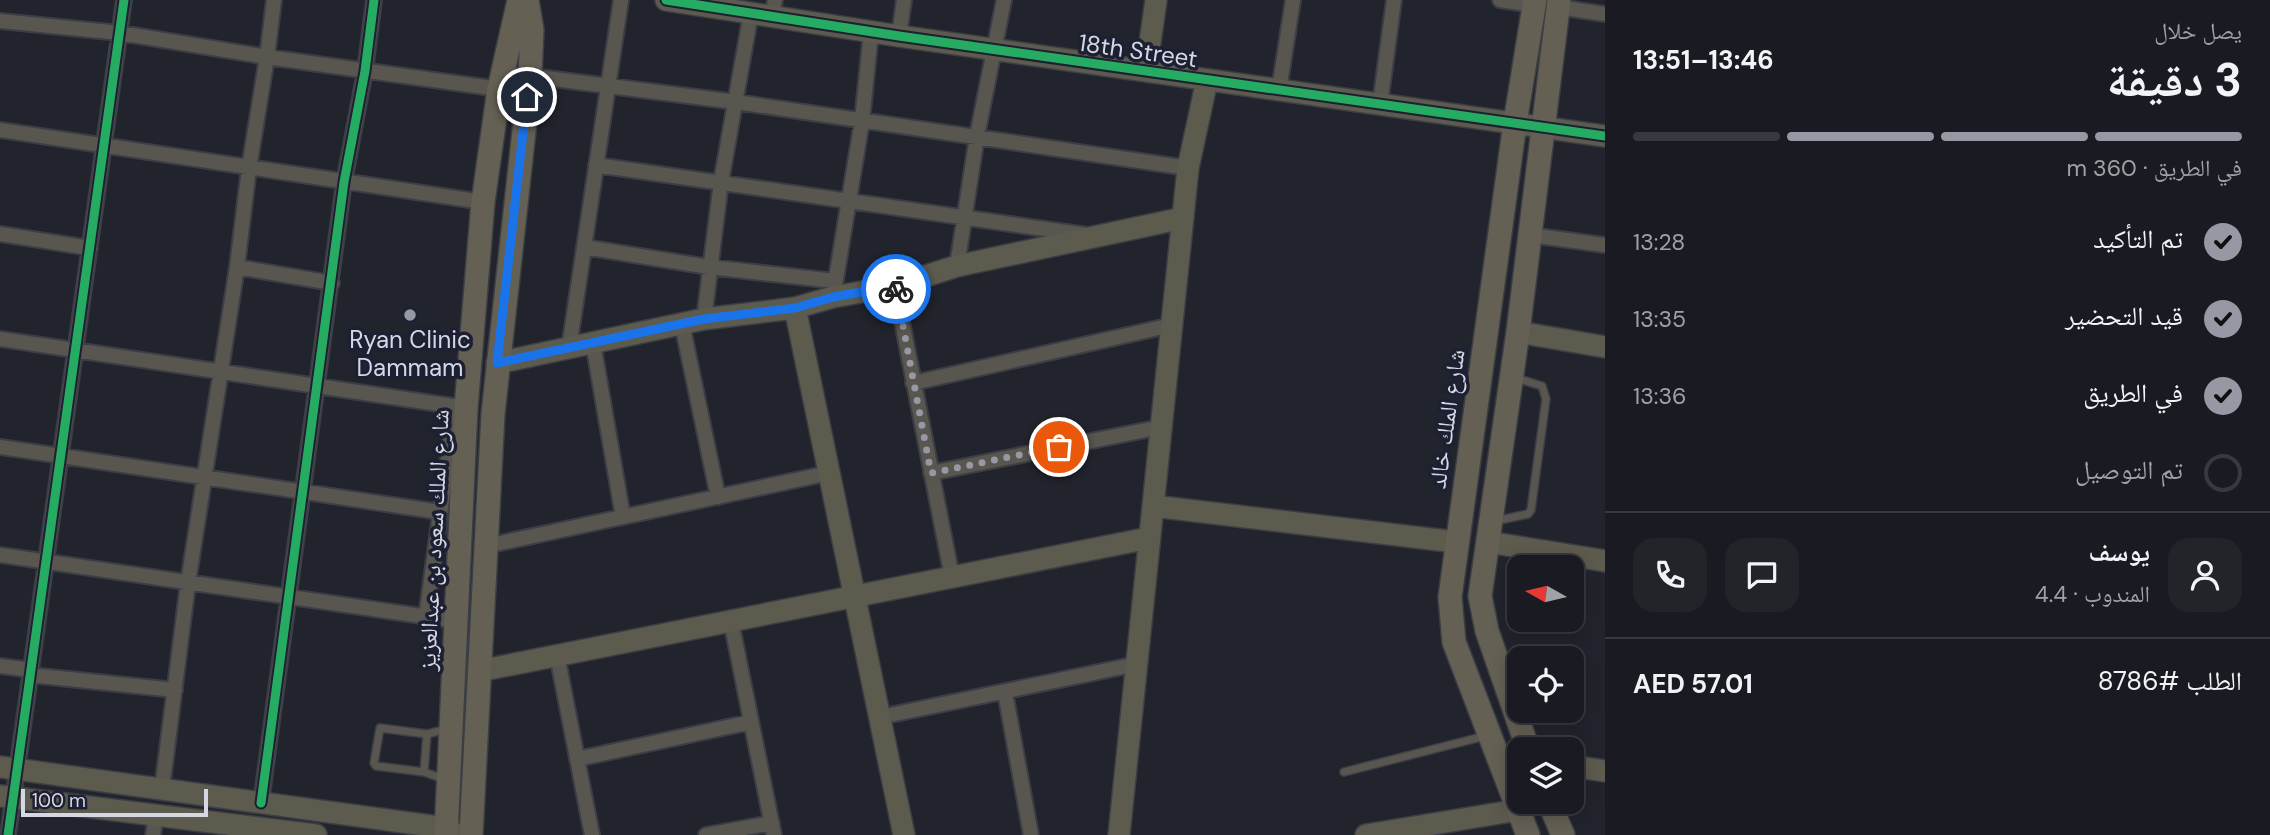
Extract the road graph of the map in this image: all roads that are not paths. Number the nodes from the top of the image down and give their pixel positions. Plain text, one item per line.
1 (124, 0) edge
2 (274, 0) edge
3 (374, 0) edge
4 (519, 0) edge
5 (527, 0) edge
6 (621, 0) edge
7 (666, 0) edge
8 (904, 0) edge
9 (1004, 0) edge
10 (1156, 0) edge
11 (1293, 0) edge
12 (1394, 0) edge
13 (1500, 0) edge
14 (1534, 3) edge
15 (1558, 3) edge
16 (766, 9) edge
17 (1605, 15) edge
18 (0, 21) edge
19 (871, 32) junction
20 (120, 33) junction
21 (899, 36) junction
22 (995, 50) junction
23 (267, 57) junction
24 (365, 71) junction
25 (1146, 71) junction
26 (530, 76) junction
27 (1207, 80) junction
28 (608, 87) junction
29 (499, 89) junction
30 (1279, 90) junction
31 (736, 102) junction
32 (1380, 104) junction
33 (862, 121) junction
34 (1515, 124) junction
35 (1545, 128) junction
36 (0, 130) edge
37 (977, 136) junction
38 (1605, 136) edge
39 (104, 147) junction
40 (596, 164) junction
41 (249, 168) junction
42 (1188, 168) junction
43 (344, 182) junction
44 (721, 182) junction
45 (850, 200) junction
46 (483, 202) junction
47 (964, 216) junction
48 (1183, 218) junction
49 (0, 234) edge
50 (1530, 235) junction
51 (1098, 236) junction
52 (1605, 245) edge
53 (90, 247) junction
54 (584, 247) junction
55 (957, 266) junction
56 (237, 267) junction
57 (709, 267) junction
58 (332, 283) junction
59 (895, 286) junction
60 (834, 289) junction
61 (795, 308) junction
62 (704, 319) junction
63 (682, 324) junction
64 (1172, 325) junction
65 (1518, 332) junction
66 (0, 340) edge
67 (593, 342) junction
68 (1605, 347) edge
69 (569, 348) junction
70 (75, 352) junction
71 (497, 363) junction
72 (220, 372) junction
73 (1512, 376) junction
74 (913, 383) junction
75 (316, 386) junction
76 (461, 407) junction
77 (1161, 427) junction
78 (0, 447) edge
79 (61, 457) junction
80 (829, 473) junction
81 (931, 473) junction
82 (204, 477) junction
83 (302, 493) junction
84 (718, 497) junction
85 (1153, 506) junction
86 (440, 512) junction
87 (624, 517) junction
88 (1490, 532) junction
89 (1149, 538) junction
90 (1456, 541) junction
91 (486, 546) junction
92 (0, 555) edge
93 (1605, 561) edge
94 (46, 562) junction
95 (952, 577) junction
96 (188, 583) junction
97 (288, 597) junction
98 (855, 597) junction
99 (426, 617) junction
100 (456, 621) junction
101 (731, 621) junction
102 (556, 655) junction
103 (1137, 664) junction
104 (0, 666) edge
105 (480, 671) junction
106 (31, 673) junction
107 (175, 690) junction
108 (1005, 691) junction
109 (880, 718) junction
110 (751, 722) junction
111 (451, 728) junction
112 (427, 734) junction
113 (1489, 735) junction
114 (1524, 737) edge
115 (577, 759) junction
116 (8, 768) edge
117 (1584, 768) edge
118 (1605, 771) edge
119 (424, 772) junction
120 (1343, 772) dead end
121 (448, 781) junction
122 (1507, 782) edge
123 (162, 789) junction
124 (6, 797) edge
125 (261, 803) junction
126 (1507, 812) edge
127 (1520, 814) edge
128 (1554, 814) edge
129 (155, 825) edge
130 (773, 829) edge
131 (256, 831) edge
132 (450, 833) edge
133 (8, 835) edge
134 (316, 835) edge
135 (471, 835) edge
136 (592, 835) edge
137 (706, 835) edge
138 (904, 835) edge
139 (1031, 835) edge
140 (1119, 835) edge
141 (1366, 835) edge
142 (1528, 835) edge
143 (1563, 835) edge

1 - 20 street
2 - 23 street
3 - 24 street
4 - 29 main road, شارع الملك سعود بن عبدالعزيز
5 - 26 main road
6 - 28 street
7 - 16 street, 18th Street
8 - 21 street
9 - 22 street
10 - 25 street
11 - 30 street
12 - 32 street
13 - 14 street
14 - 34 main road, شارع الملك خالد
15 - 17 street
15 - 35 main road
16 - 19 street, 18th Street
16 - 31 street
18 - 20 street
19 - 21 street, 18th Street
19 - 33 street
20 - 23 street
20 - 39 street
21 - 22 street, 18th Street
22 - 25 street, 18th Street
22 - 37 street
23 - 24 street
23 - 41 street
24 - 29 street
24 - 43 street
25 - 27 street, 18th Street
26 - 28 street
26 - 71 main road
27 - 30 street, 18th Street
27 - 42 street
28 - 31 street
28 - 40 street
29 - 46 main road, شارع الملك سعود بن عبدالعزيز
30 - 32 street, 18th Street
31 - 33 street
31 - 44 street
32 - 34 street, 18th Street
33 - 37 street
33 - 45 street
34 - 35 street, 18th Street
34 - 90 main road, شارع الملك خالد
35 - 38 street, 18th Street
35 - 50 main road
36 - 39 street
37 - 42 street
37 - 47 street
39 - 41 street
39 - 53 street
40 - 44 street
40 - 54 street
41 - 43 street
41 - 56 street
42 - 48 street
43 - 46 street
43 - 58 street
44 - 45 street
44 - 57 street
45 - 47 street
45 - 60 street
46 - 76 main road, شارع الملك سعود بن عبدالعزيز
47 - 51 street
47 - 55 street
48 - 51 street
48 - 64 street
49 - 53 street
50 - 52 street
50 - 65 main road
51 - 55 street
53 - 70 street
54 - 57 street
54 - 69 street
55 - 59 street
56 - 58 street
56 - 72 street
57 - 60 street
57 - 62 street
58 - 75 street
59 - 60 street
59 - 74 street
60 - 61 street
61 - 62 street
61 - 80 street
62 - 63 street
63 - 67 street
63 - 84 street
64 - 74 street
64 - 77 street
65 - 68 street
65 - 73 main road
66 - 70 street
67 - 69 street
67 - 87 street
69 - 71 street
70 - 72 street
70 - 79 street
71 - 91 main road
72 - 75 street
72 - 82 street
73 - 88 main road
73 - 88 lane
74 - 81 street
75 - 76 street
75 - 83 street
76 - 86 street
76 - 100 main road, شارع الملك سعود بن عبدالعزيز
77 - 81 street
77 - 85 street
78 - 79 street
79 - 82 street
79 - 94 street
80 - 84 street
80 - 98 street
81 - 95 street
82 - 83 street
82 - 96 street
83 - 86 street
83 - 97 street
84 - 87 street
85 - 89 street
85 - 90 street
86 - 99 street
87 - 91 street
88 - 93 street
88 - 114 main road
89 - 95 street
89 - 103 street
90 - 113 main road, شارع الملك خالد
91 - 105 main road
92 - 94 street
94 - 96 street
94 - 106 street
95 - 98 street
96 - 97 street
96 - 107 street
97 - 99 street
97 - 125 street
98 - 101 street
98 - 109 street
99 - 100 street
100 - 111 main road, شارع الملك سعود بن عبدالعزيز
101 - 102 street
101 - 110 street
102 - 105 street
102 - 115 street
103 - 108 street
103 - 140 street
104 - 106 street
105 - 135 main road
106 - 107 street
106 - 116 street
107 - 123 street
108 - 109 street
108 - 139 street
109 - 138 street
110 - 115 street
110 - 130 street
111 - 112 lane
111 - 121 main road, شارع الملك سعود بن عبدالعزيز
112 - 119 lane
112 - 119 lane
113 - 120 lane
113 - 122 main road, شارع الملك خالد
115 - 136 street
116 - 123 street
116 - 124 street
117 - 118 street
119 - 121 lane
121 - 132 main road, شارع الملك سعود بن عبدالعزيز
123 - 125 street
124 - 129 street
124 - 133 street
125 - 132 street
126 - 141 street
127 - 142 main road, شارع الملك خالد
128 - 143 main road
129 - 131 street
130 - 137 street
131 - 134 street

